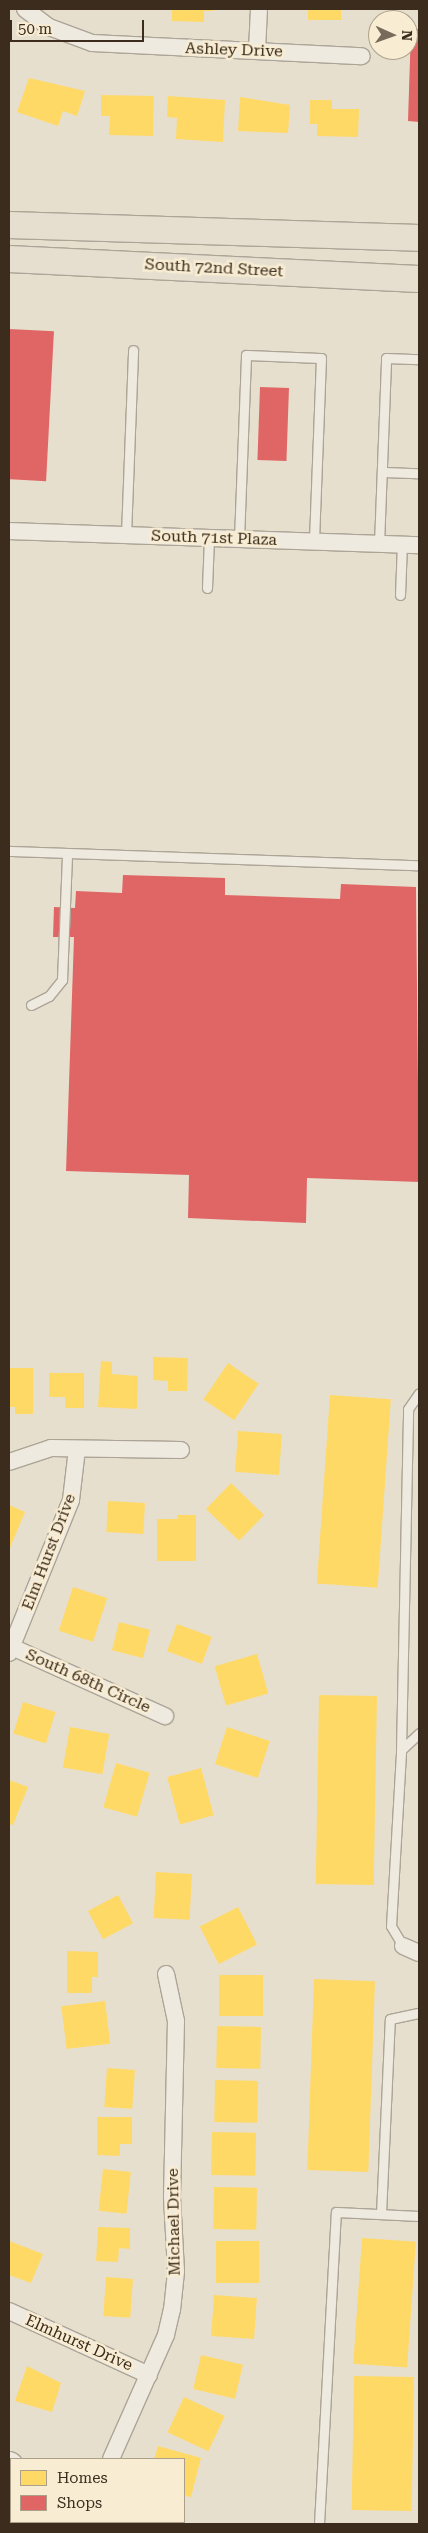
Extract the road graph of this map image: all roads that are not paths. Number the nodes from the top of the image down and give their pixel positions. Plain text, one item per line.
1 (25, 9) edge
2 (258, 9) edge
3 (257, 50) junction
4 (362, 56) dead end
5 (9, 225) edge
6 (419, 238) edge
7 (9, 259) edge
8 (419, 280) edge
9 (133, 350) dead end
10 (419, 359) edge
11 (382, 472) junction
12 (419, 473) edge
13 (9, 531) edge
14 (126, 535) junction
15 (209, 538) junction
16 (238, 539) junction
17 (314, 542) junction
18 (380, 544) junction
19 (402, 544) junction
20 (419, 545) edge
21 (207, 588) dead end
22 (400, 595) dead end
23 (9, 851) edge
24 (67, 853) junction
25 (419, 865) edge
26 (31, 1005) dead end
27 (419, 1393) edge
28 (77, 1448) junction
29 (182, 1450) dead end
30 (9, 1462) edge
31 (10, 1650) edge
32 (165, 1716) dead end
33 (419, 1733) edge
34 (401, 1750) junction
35 (403, 1946) joint
36 (419, 1953) edge
37 (166, 1974) dead end
38 (419, 2013) edge
39 (381, 2214) junction
40 (419, 2216) edge
41 (9, 2311) edge
42 (149, 2375) junction
43 (111, 2458) edge
44 (319, 2524) edge

1 - 3 street, Ashley Drive
2 - 3 street
3 - 4 street, Ashley Drive
5 - 6 main road
7 - 8 main road, South 72nd Street
9 - 14 lane
10 - 11 lane
11 - 12 lane
11 - 18 lane
13 - 14 street, South 71st Plaza
14 - 15 street, South 71st Plaza
15 - 16 street, South 71st Plaza
15 - 21 lane
16 - 17 street, South 71st Plaza
16 - 17 lane
17 - 18 street, South 71st Plaza
18 - 19 street, South 71st Plaza
19 - 20 street, South 71st Plaza
19 - 22 lane
23 - 24 lane
24 - 25 lane
24 - 26 lane
27 - 34 lane
28 - 29 street
28 - 30 street
28 - 31 street, Elm Hurst Drive
31 - 32 street, South 68th Circle
33 - 34 lane
34 - 35 lane
35 - 36 street
37 - 42 street, Michael Drive
38 - 39 lane
39 - 40 lane
39 - 44 lane
41 - 42 street, Elmhurst Drive
42 - 43 street, Michael Drive

